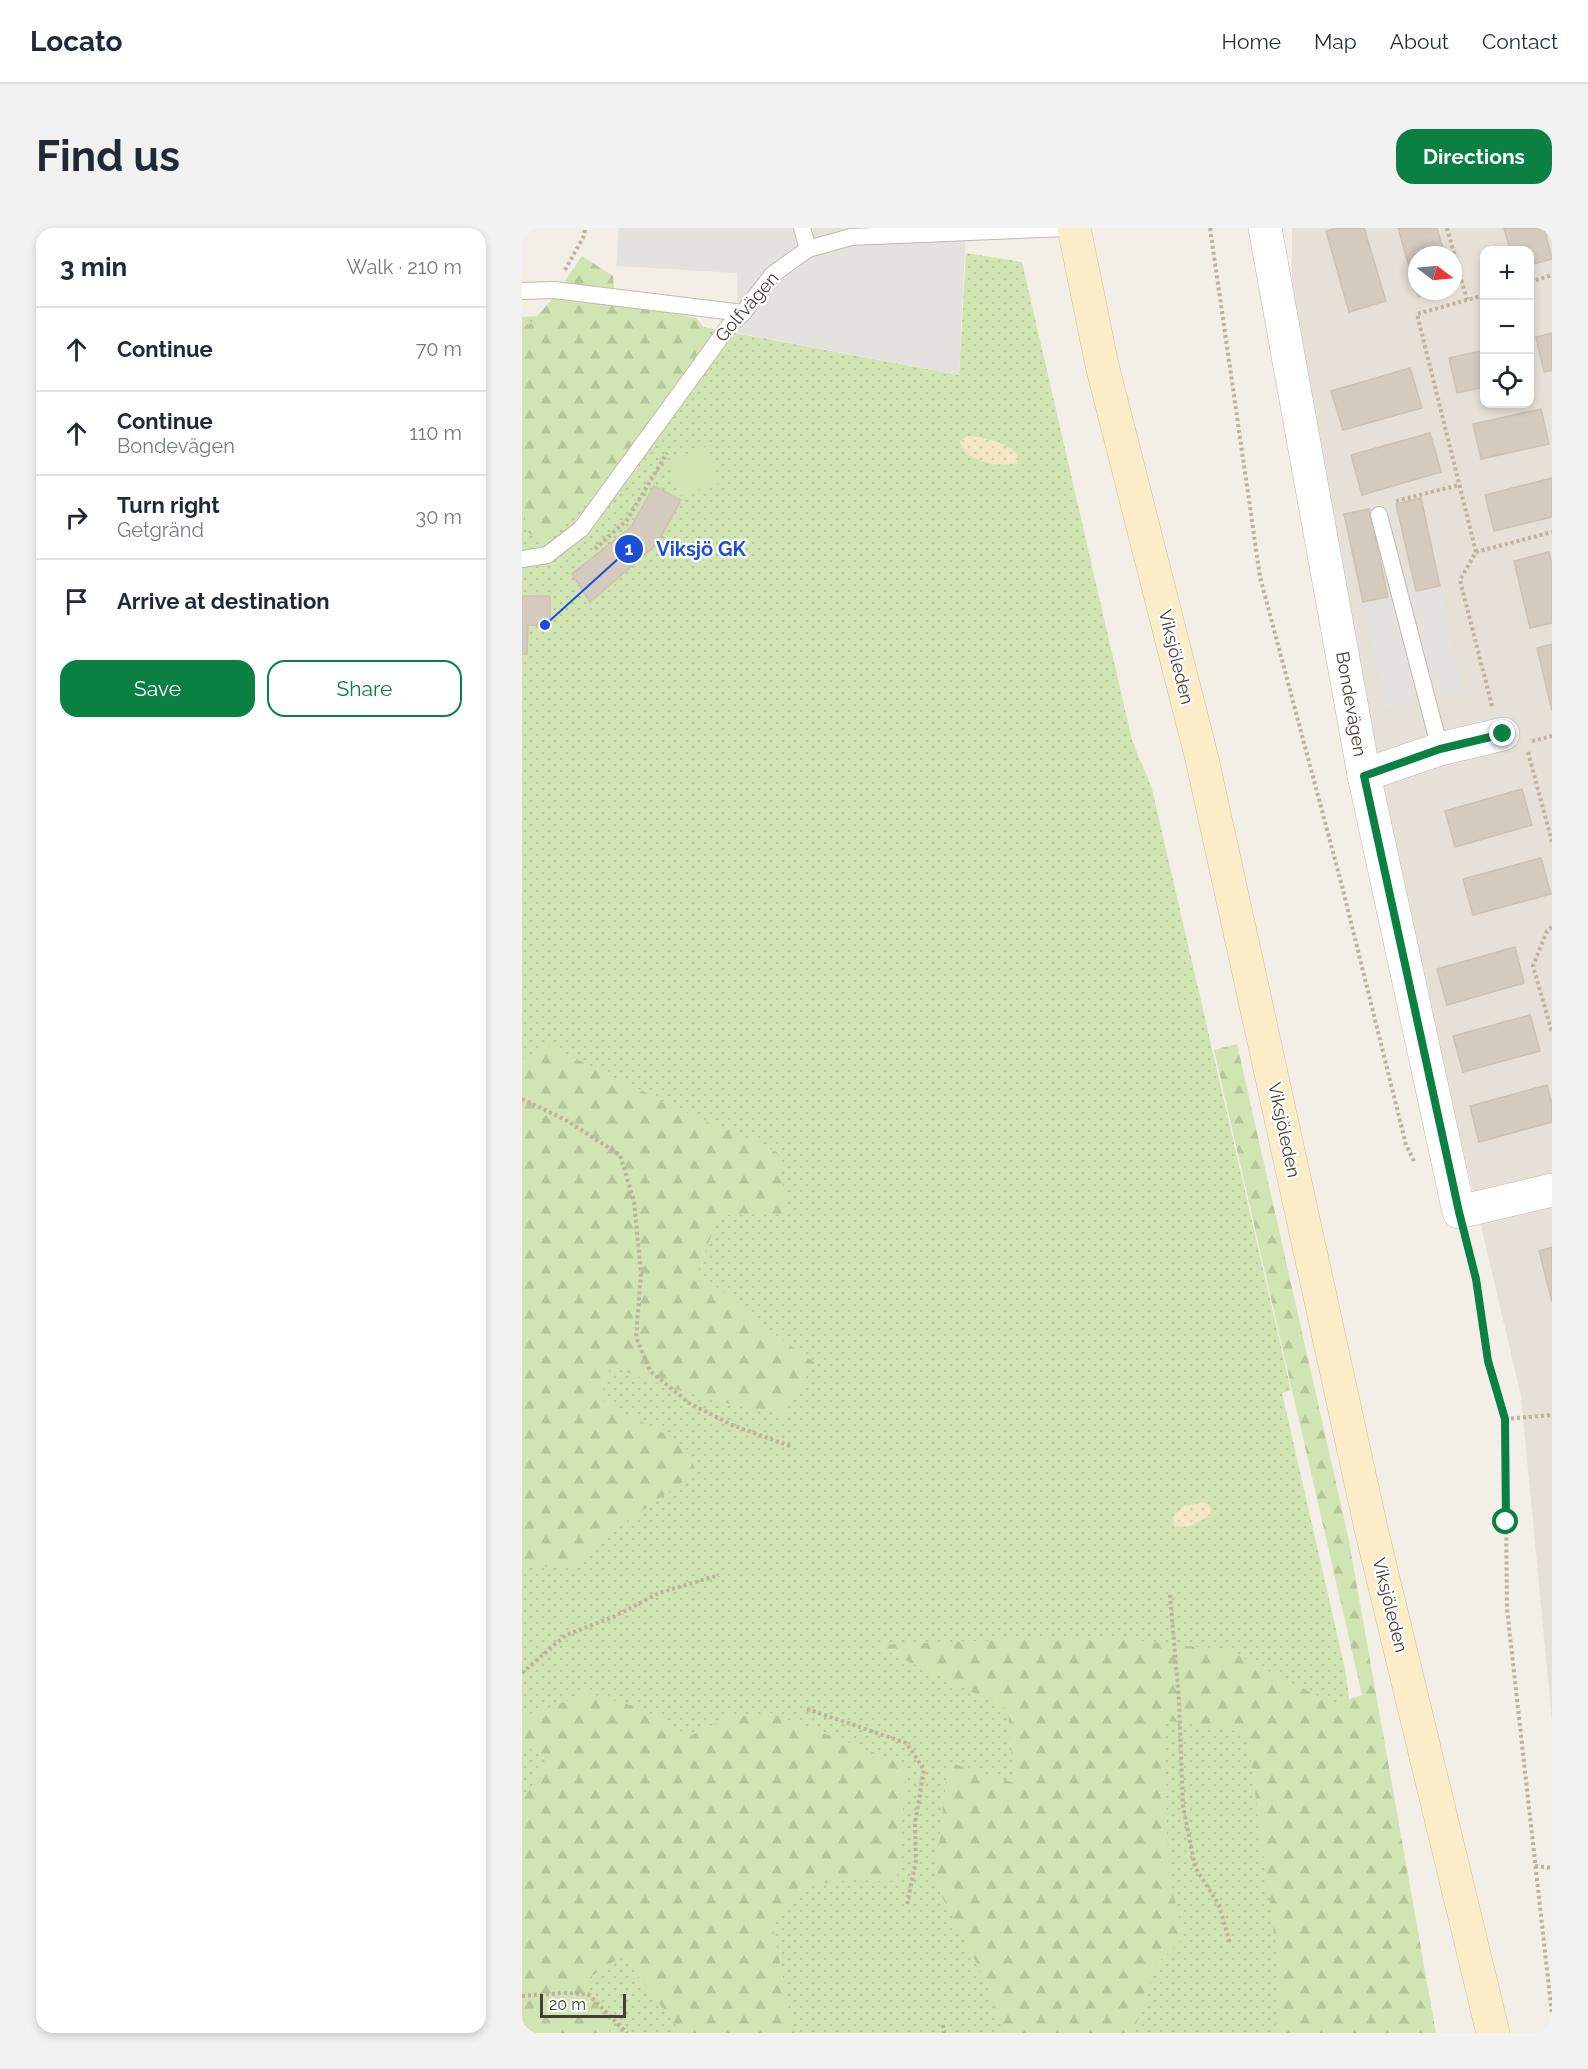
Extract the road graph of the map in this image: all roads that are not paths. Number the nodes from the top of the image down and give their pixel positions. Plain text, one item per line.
1 (802, 228) edge
2 (1066, 228) edge
3 (1074, 228) edge
4 (1265, 228) edge
5 (808, 249) junction
6 (522, 291) edge
7 (743, 313) junction
8 (1379, 515) road end
9 (522, 560) edge
10 (1503, 734) road end
11 (1440, 749) junction
12 (1364, 776) junction
13 (1552, 1190) edge
14 (1493, 2033) edge

1 - 5 lane
2 - 5 lane, Golfvägen
3 - 14 main road, Viksjöleden
4 - 12 street, Bondevägen
5 - 7 lane, Golfvägen
6 - 7 lane
7 - 9 lane, Golfvägen
8 - 11 lane
10 - 11 street
11 - 12 street
12 - 13 street, Bondevägen

